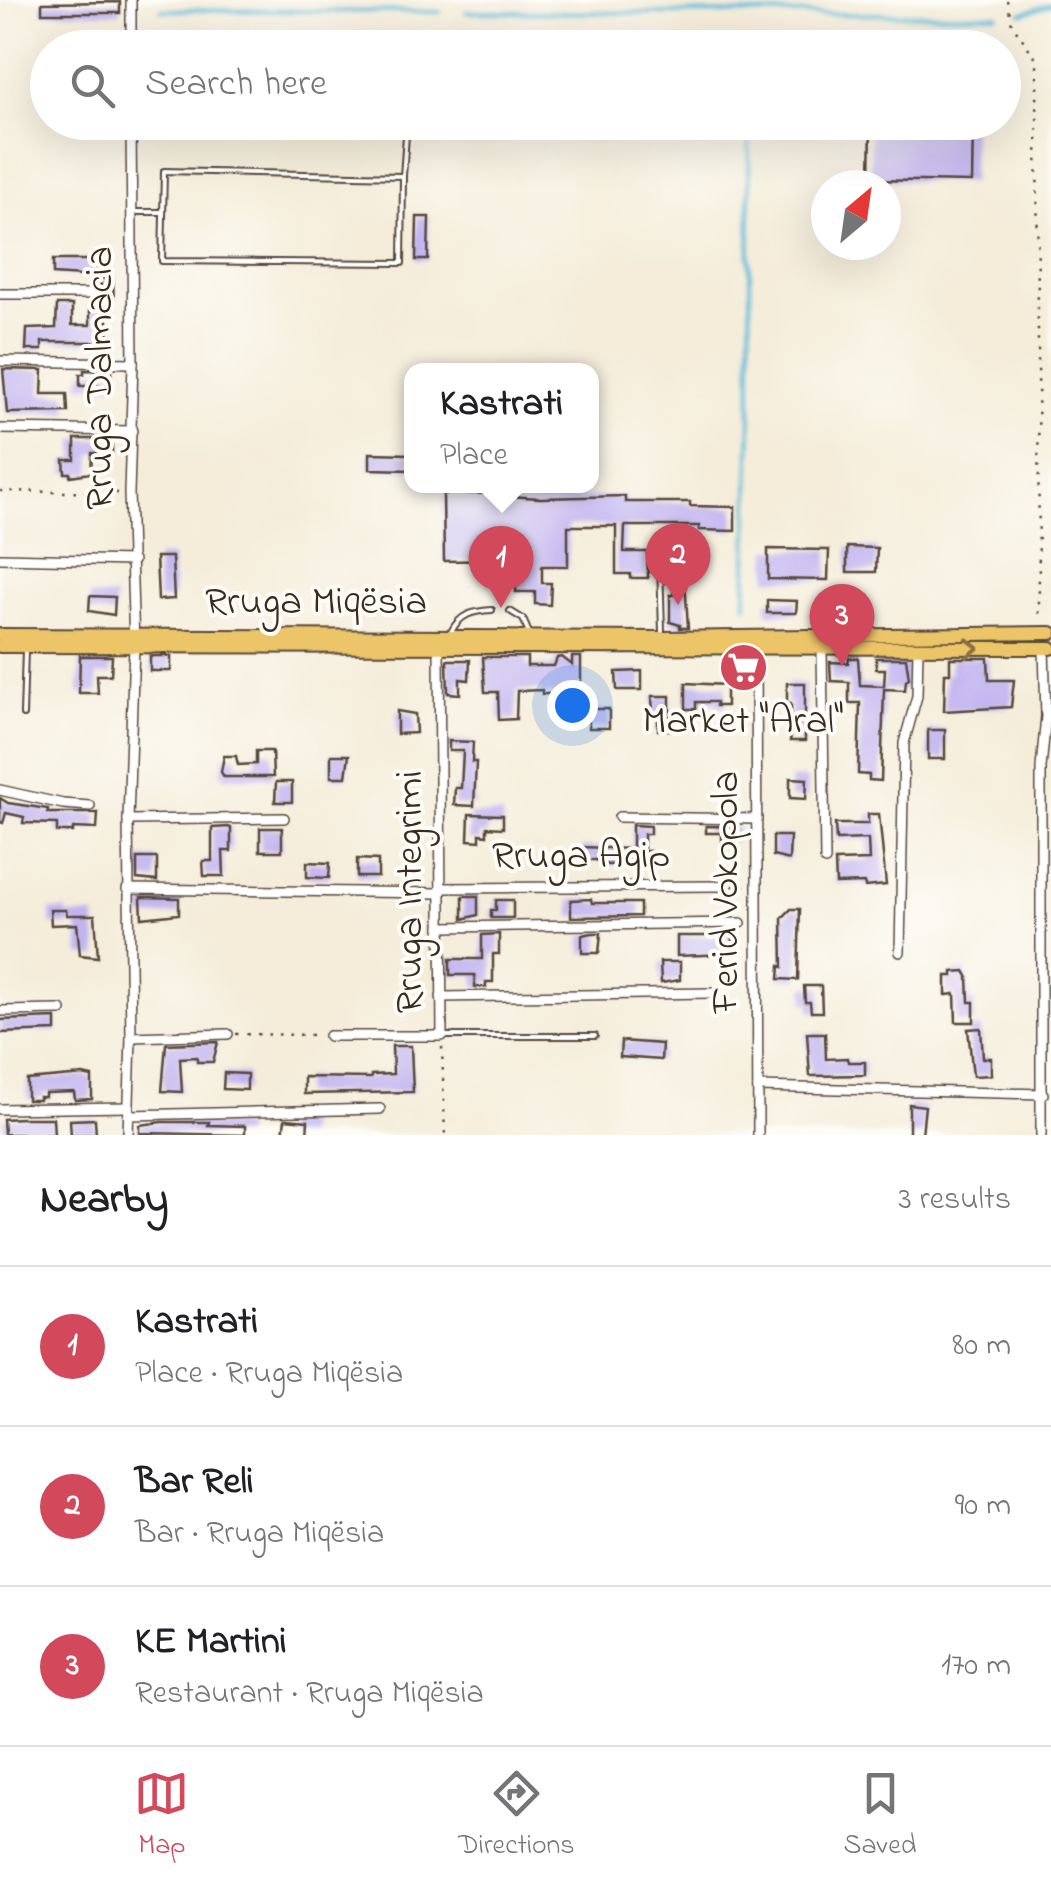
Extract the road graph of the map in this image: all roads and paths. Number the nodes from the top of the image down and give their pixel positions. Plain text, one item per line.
1 (131, 0) edge
2 (1007, 0) edge
3 (131, 30) edge
4 (1016, 30) edge
5 (1021, 37) edge
6 (131, 140) edge
7 (406, 140) edge
8 (403, 176) junction
9 (132, 212) junction
10 (162, 212) junction
11 (0, 294) edge
12 (94, 294) dead end
13 (0, 361) edge
14 (133, 363) junction
15 (0, 429) edge
16 (132, 431) junction
17 (0, 491) edge
18 (129, 493) junction
19 (0, 558) edge
20 (660, 560) dead end
21 (133, 561) junction
22 (492, 610) dead end
23 (510, 611) dead end
24 (1045, 633) edge
25 (0, 636) edge
26 (449, 637) junction
27 (530, 638) junction
28 (662, 638) junction
29 (134, 640) junction
30 (0, 646) edge
31 (25, 646) junction
32 (918, 648) junction
33 (1047, 648) edge
34 (439, 649) junction
35 (756, 649) junction
36 (822, 649) junction
37 (22, 715) dead end
38 (0, 790) edge
39 (90, 806) dead end
40 (619, 817) dead end
41 (284, 818) dead end
42 (757, 819) junction
43 (128, 820) junction
44 (825, 860) dead end
45 (720, 886) joint
46 (758, 886) junction
47 (128, 890) junction
48 (441, 890) junction
49 (740, 923) dead end
50 (442, 927) junction
51 (900, 952) dead end
52 (712, 993) dead end
53 (442, 997) junction
54 (61, 1010) dead end
55 (0, 1011) edge
56 (228, 1034) joint
57 (131, 1036) junction
58 (329, 1036) joint
59 (442, 1036) junction
60 (595, 1036) dead end
61 (758, 1087) junction
62 (1043, 1094) junction
63 (0, 1109) edge
64 (380, 1109) dead end
65 (129, 1111) junction
66 (128, 1135) edge
67 (445, 1135) edge
68 (758, 1135) edge
69 (1040, 1135) edge

1 - 3 street
2 - 4 path
5 - 24 path
6 - 9 street, Rruga Dalmacia
7 - 8 lane
8 - 10 lane
8 - 10 lane
9 - 10 lane
9 - 14 street, Rruga Dalmacia
11 - 12 street
13 - 14 street
14 - 16 street, Rruga Dalmacia
15 - 16 street
16 - 18 street, Rruga Dalmacia
17 - 18 path
18 - 21 street, Rruga Dalmacia
19 - 21 street
20 - 28 lane
21 - 29 street, Rruga Dalmacia
22 - 26 lane
23 - 27 lane
24 - 28 main road, Rruga Miqësia
25 - 29 main road, Rruga Miqësia
26 - 27 main road, Rruga Miqësia
26 - 29 main road, Rruga Miqësia
27 - 28 main road, Rruga Miqësia
29 - 31 main road, Rruga Miqësia
29 - 34 main road, Rruga Miqësia
29 - 43 street, Rruga Dalmacia
30 - 31 main road, Rruga Miqësia
31 - 37 lane
32 -> 33 main road, Rruga Miqësia
32 - 36 main road, Rruga Miqësia
32 - 51 street
33 - 62 street
34 - 35 main road, Rruga Miqësia
34 - 48 street, Rruga Integrimi
35 - 36 main road, Rruga Miqësia
35 - 42 street, Ferid Vokopola
36 - 44 street
38 - 39 street
40 - 42 street
41 - 43 street
42 - 46 street, Ferid Vokopola
43 - 47 street, Rruga Dalmacia
45 - 46 path
45 - 48 street, Rruga Agip
46 - 61 street, Ferid Vokopola
47 - 48 street, Rruga Agip
47 - 57 street, Rruga Dalmacia
48 - 50 street, Rruga Integrimi
49 - 50 street
50 - 53 street, Rruga Integrimi
52 - 53 street
53 - 59 street, Rruga Integrimi
54 - 55 street
56 - 57 street
56 - 58 path
57 - 65 street, Rruga Dalmacia
58 - 59 street
59 - 60 lane
59 - 67 path, Rruga Integrimi
61 - 62 street
61 - 68 street, Ferid Vokopola
62 - 69 street
63 - 65 street
64 - 65 street
65 - 66 street, Rruga Dalmacia

